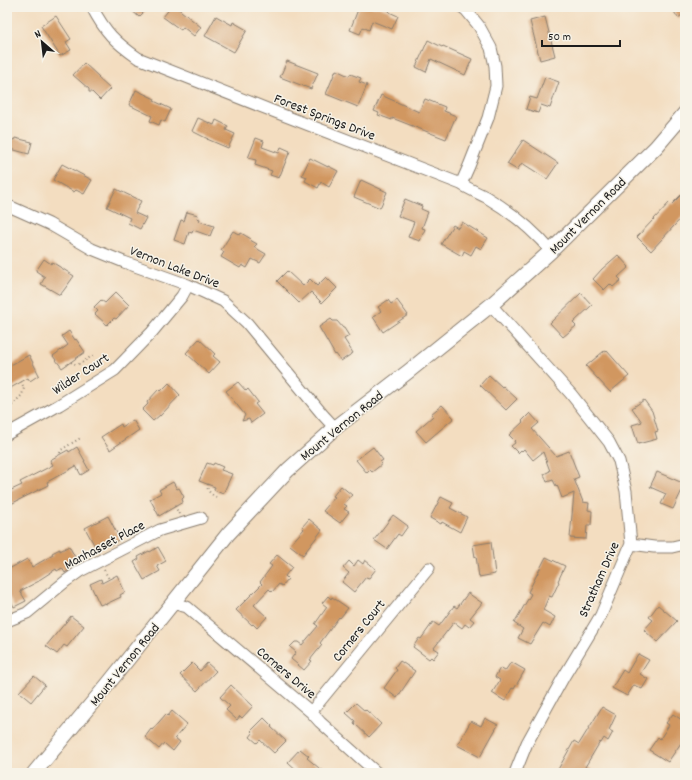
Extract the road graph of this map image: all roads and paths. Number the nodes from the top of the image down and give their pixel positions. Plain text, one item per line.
1 (92, 7) edge
2 (462, 7) edge
3 (685, 113) edge
4 (461, 184) junction
5 (7, 206) edge
6 (551, 251) junction
7 (188, 285) junction
8 (491, 305) junction
9 (95, 354) dead end
10 (71, 362) dead end
11 (21, 382) dead end
12 (9, 408) dead end
13 (335, 428) junction
14 (7, 434) edge
15 (82, 436) dead end
16 (60, 453) dead end
17 (208, 484) dead end
18 (216, 497) dead end
19 (201, 518) dead end
20 (631, 544) junction
21 (685, 544) edge
22 (429, 568) dead end
23 (172, 603) junction
24 (7, 621) edge
25 (311, 712) junction
26 (34, 773) edge
27 (377, 773) edge
28 (515, 773) edge

1 - 4 street, Forest Springs Drive
2 - 4 street
3 - 6 main road, Mount Vernon Road
4 - 6 street, Forest Springs Drive
5 - 7 street, Vernon Lake Drive
6 - 8 main road, Mount Vernon Road
7 - 13 street, Vernon Lake Drive
7 - 14 street, Wilder Court
8 - 13 main road, Mount Vernon Road
8 - 20 street, Stratham Drive
9 - 10 path
11 - 12 path
13 - 23 main road, Mount Vernon Road
15 - 16 path
17 - 18 path
19 - 24 street, Manhasset Place
20 - 21 street
20 - 28 street, Stratham Drive
22 - 25 street, Corners Court
23 - 25 street, Corners Drive
23 - 26 main road, Mount Vernon Road
25 - 27 street, Corners Drive

